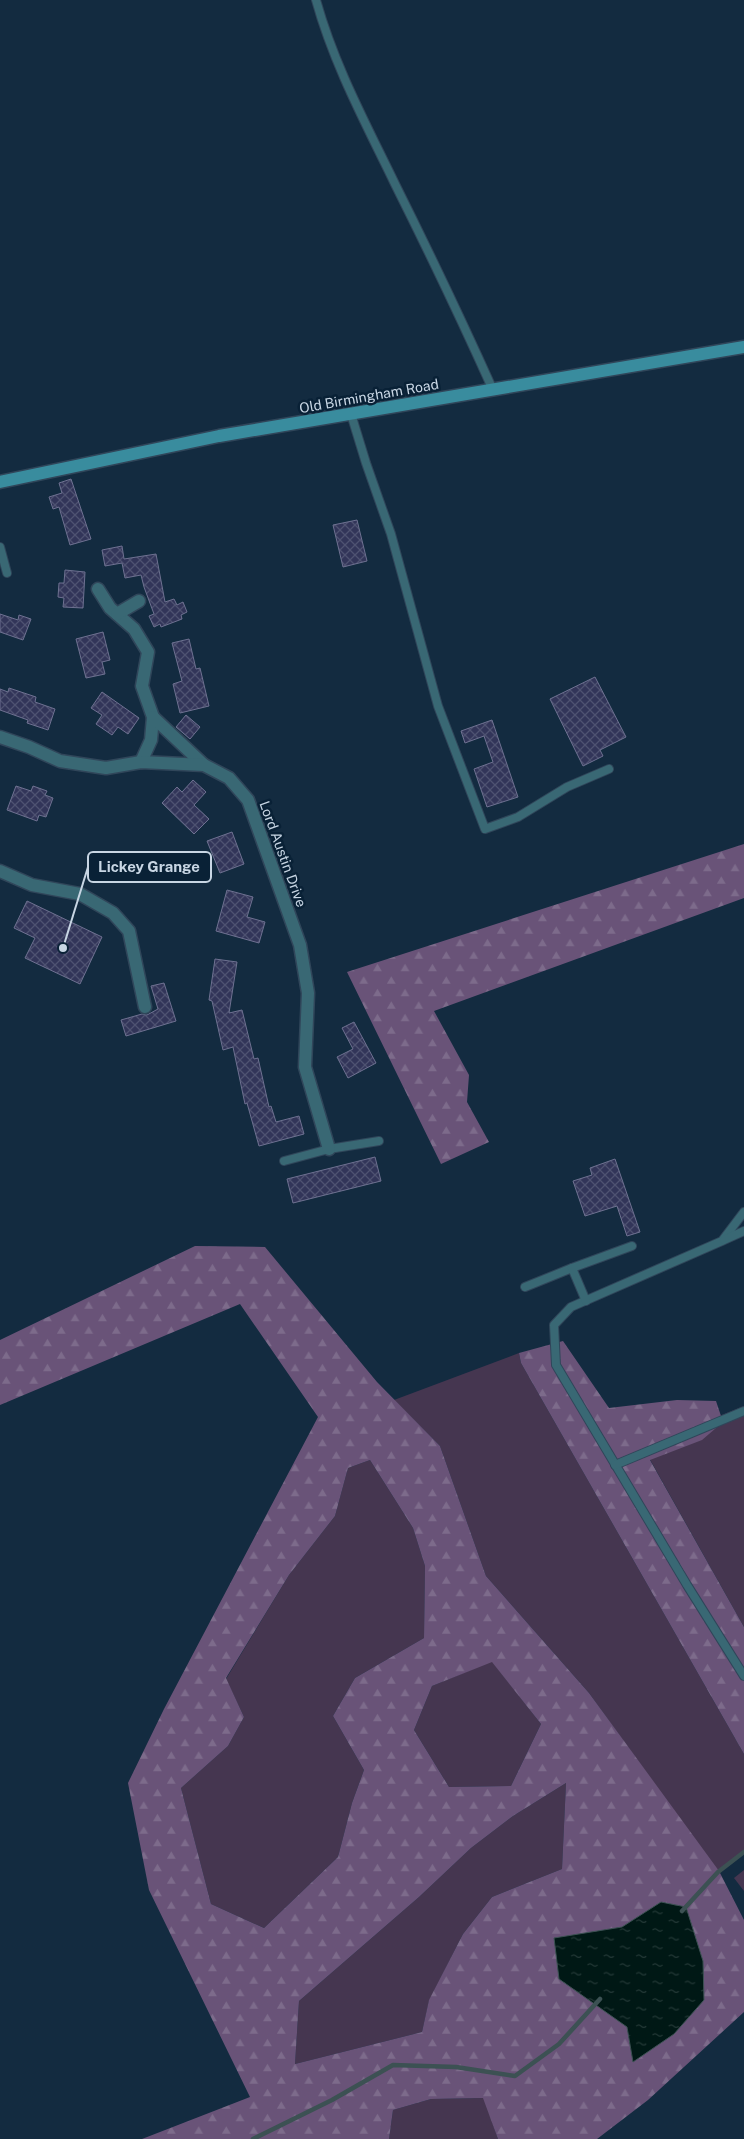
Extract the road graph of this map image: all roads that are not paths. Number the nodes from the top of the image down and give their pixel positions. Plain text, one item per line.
1 (316, 0) edge
2 (744, 347) edge
3 (492, 390) junction
4 (351, 414) junction
5 (0, 482) edge
6 (0, 547) edge
7 (7, 573) dead end
8 (98, 589) dead end
9 (139, 600) dead end
10 (117, 614) junction
11 (153, 717) junction
12 (0, 738) edge
13 (141, 762) junction
14 (204, 765) junction
15 (609, 769) dead end
16 (0, 871) edge
17 (145, 1007) dead end
18 (379, 1141) dead end
19 (328, 1149) junction
20 (284, 1161) dead end
21 (744, 1212) edge
22 (744, 1232) edge
23 (722, 1241) junction
24 (632, 1246) dead end
25 (572, 1268) junction
26 (525, 1287) dead end
27 (586, 1300) junction
28 (744, 1411) edge
29 (616, 1465) junction
30 (744, 1676) edge

1 - 3 lane
2 - 3 main road, Old Birmingham Road
3 - 4 main road, Old Birmingham Road
4 - 5 main road, Old Birmingham Road
4 - 15 lane
6 - 7 lane
8 - 10 street
9 - 10 street
10 - 11 street
11 - 13 street
11 - 14 street
12 - 13 street, Lord Austin Drive
13 - 14 street, Lord Austin Drive
14 - 19 street, Lord Austin Drive
16 - 17 street
18 - 19 lane
19 - 20 lane
21 - 23 lane
22 - 23 lane
23 - 27 lane
24 - 25 lane
25 - 26 lane
25 - 27 lane
27 - 29 lane
28 - 29 lane
29 - 30 lane

